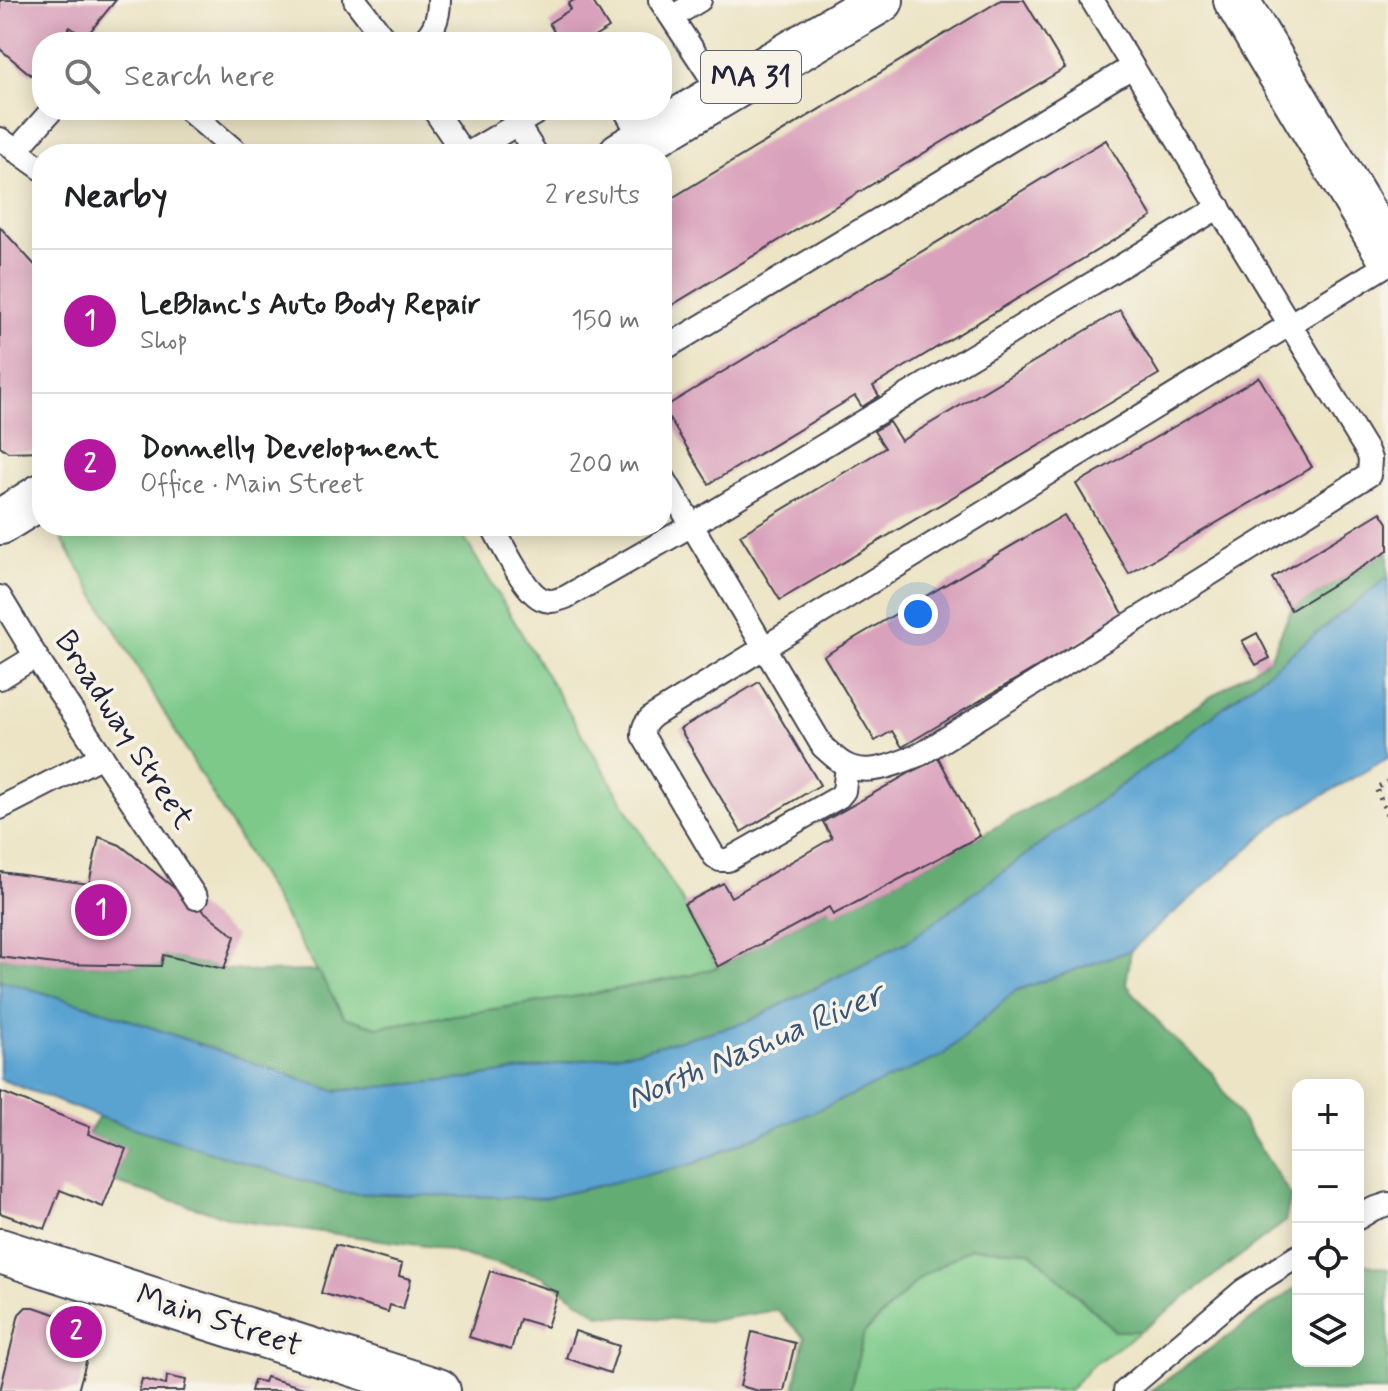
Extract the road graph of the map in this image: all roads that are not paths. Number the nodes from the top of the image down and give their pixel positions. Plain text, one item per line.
1 (355, 0) edge
2 (439, 0) edge
3 (700, 0) edge
4 (881, 0) edge
5 (1092, 0) edge
6 (1236, 0) edge
7 (666, 8) edge
8 (379, 32) edge
9 (430, 32) edge
10 (1132, 67) junction
11 (722, 94) junction
12 (672, 116) edge
13 (39, 120) edge
14 (200, 120) edge
15 (441, 120) edge
16 (524, 120) edge
17 (664, 120) edge
18 (517, 124) junction
19 (630, 135) edge
20 (227, 144) edge
21 (458, 144) edge
22 (482, 144) edge
23 (530, 144) edge
24 (8, 145) edge
25 (32, 162) edge
26 (1219, 207) junction
27 (1388, 254) edge
28 (1388, 264) edge
29 (1290, 325) junction
30 (672, 344) edge
31 (672, 492) edge
32 (32, 502) edge
33 (0, 522) edge
34 (692, 525) junction
35 (498, 536) edge
36 (0, 597) edge
37 (764, 647) junction
38 (36, 656) junction
39 (0, 678) edge
40 (102, 756) junction
41 (847, 766) junction
42 (0, 808) edge
43 (196, 898) dead end
44 (1388, 1204) edge
45 (1364, 1214) edge
46 (0, 1251) edge
47 (1292, 1260) edge
48 (438, 1391) edge
49 (1125, 1391) edge

1 - 8 lane
2 - 9 lane
3 - 7 lane
4 - 11 main road, MA 31
5 - 10 lane
6 - 27 main road
7 - 11 lane
10 - 26 lane
10 - 30 lane
11 - 12 main road, MA 31
13 - 24 lane
14 - 20 lane
15 - 21 lane
16 - 18 lane
17 - 19 main road, MA 31
18 - 22 lane
18 - 23 lane
24 - 25 lane
26 - 29 lane
26 - 34 lane
28 - 29 lane
29 - 37 lane
29 - 41 lane
31 - 34 lane
32 - 33 main road
34 - 35 lane
34 - 37 lane
36 - 38 lane, Broadway Street
37 - 41 lane
37 - 41 lane
38 - 39 lane
38 - 40 lane, Broadway Street
40 - 42 lane
40 - 43 lane, Broadway Street
44 - 45 lane
46 - 48 main road, Main Street
47 - 49 lane

